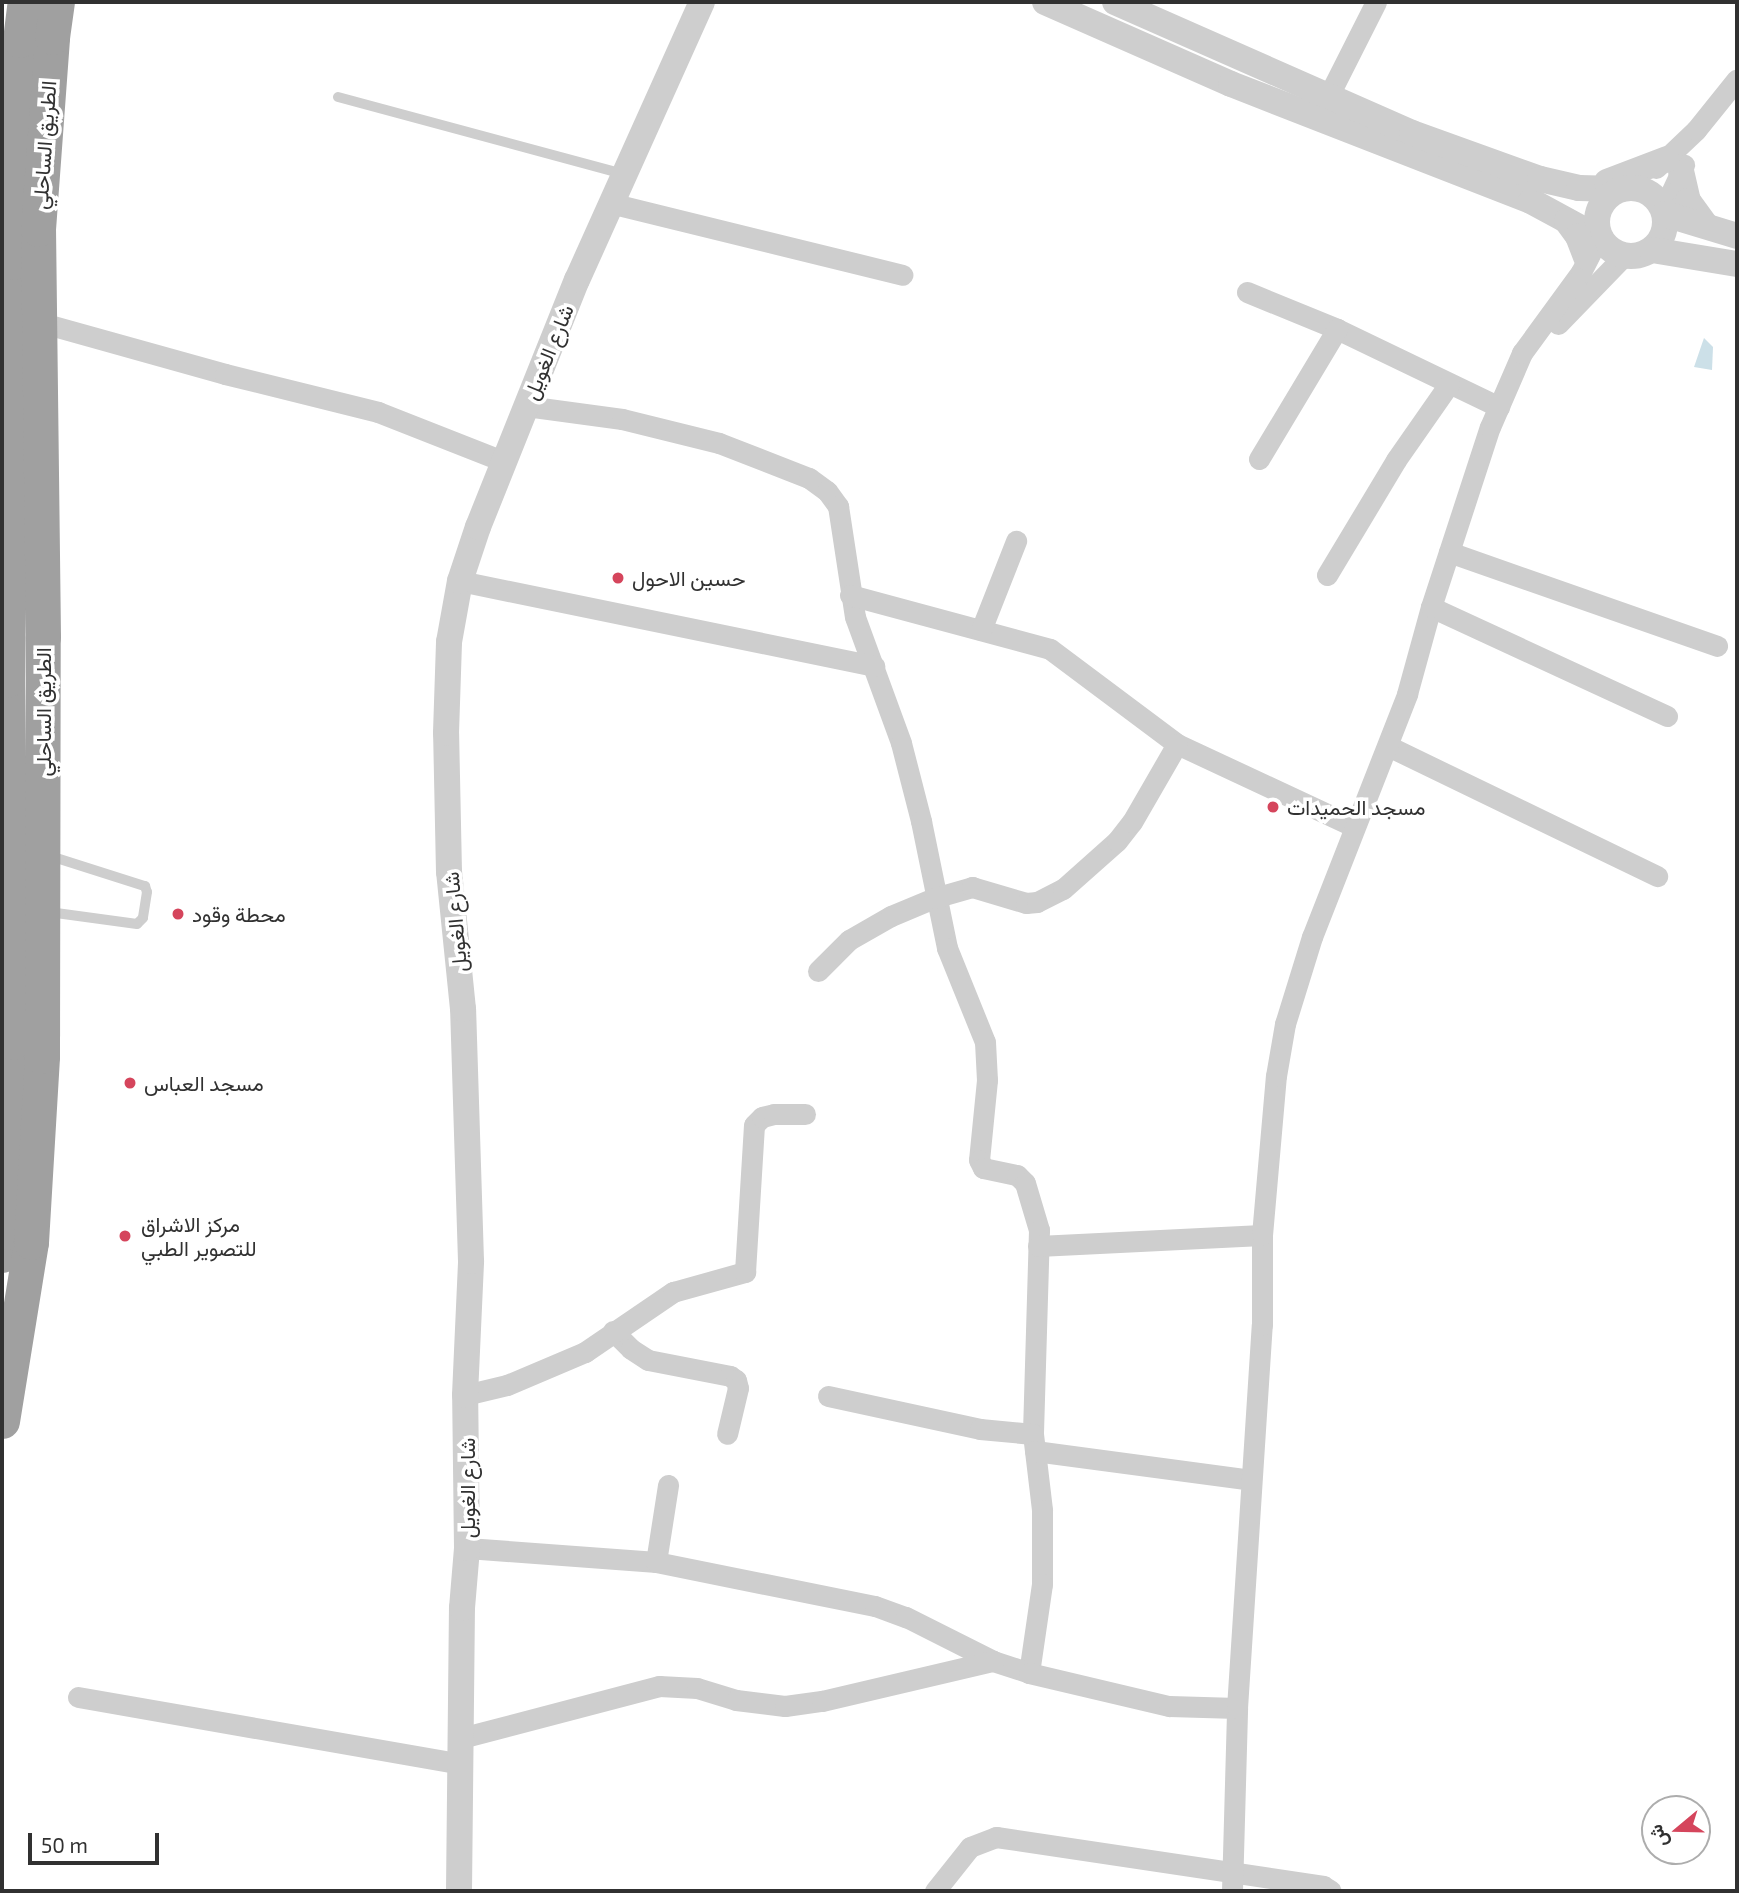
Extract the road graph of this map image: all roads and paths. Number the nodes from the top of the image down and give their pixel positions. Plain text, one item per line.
1 (25, 2) edge
2 (57, 2) edge
3 (702, 2) edge
4 (1045, 2) edge
5 (1115, 2) edge
6 (1376, 2) edge
7 (1731, 91) edge
8 (1329, 95) junction
9 (338, 97) dead end
10 (1674, 165) junction
11 (627, 175) junction
12 (1580, 188) junction
13 (1624, 188) junction
14 (614, 204) junction
15 (1664, 212) junction
16 (1705, 224) junction
17 (1737, 236) edge
18 (1593, 248) junction
19 (1652, 250) junction
20 (1625, 256) junction
21 (7, 260) edge
22 (1737, 264) edge
23 (902, 275) dead end
24 (1247, 292) dead end
25 (39, 322) junction
26 (1337, 329) junction
27 (1515, 373) junction
28 (1449, 384) junction
29 (526, 406) junction
30 (1499, 407) junction
31 (1259, 459) dead end
32 (505, 462) junction
33 (1016, 541) dead end
34 (1449, 552) junction
35 (1327, 575) dead end
36 (460, 581) junction
37 (850, 595) junction
38 (1431, 607) junction
39 (981, 630) junction
40 (1717, 646) dead end
41 (874, 666) junction
42 (4, 679) edge
43 (1667, 716) dead end
44 (1177, 744) junction
45 (1388, 746) junction
46 (1353, 826) junction
47 (43, 853) junction
48 (1657, 876) dead end
49 (934, 898) junction
50 (42, 912) junction
51 (818, 971) dead end
52 (805, 1114) dead end
53 (1262, 1235) junction
54 (1038, 1246) junction
55 (2, 1255) edge
56 (613, 1331) junction
57 (466, 1395) junction
58 (828, 1396) dead end
59 (2, 1420) edge
60 (727, 1434) dead end
61 (1034, 1442) junction
62 (1251, 1480) junction
63 (668, 1485) dead end
64 (467, 1548) junction
65 (656, 1562) junction
66 (993, 1661) junction
67 (1029, 1673) junction
68 (78, 1697) dead end
69 (1237, 1707) junction
70 (461, 1738) junction
71 (461, 1765) junction
72 (1232, 1883) edge
73 (458, 1891) edge
74 (935, 1891) edge
75 (1331, 1891) edge

1 - 21 highway, الطريق الساحلي
2 - 25 highway, الطريق الساحلي
3 - 11 street, شارع الغويل
4 - 18 street
5 - 8 street
6 - 8 street
7 - 10 street
8 - 12 street
9 - 11 lane
10 - 12 street
10 - 13 street
10 - 15 street
10 - 16 street
11 - 14 street, شارع الغويل
12 - 13 street
13 - 15 street
13 - 18 street
14 - 23 street
14 - 29 street, شارع الغويل
15 - 16 street
15 - 19 street
16 - 17 street
18 - 20 street
18 - 27 street
19 - 20 street
19 - 22 street
20 - 27 street
21 - 42 highway, الطريق الساحلي
24 - 26 street
25 - 32 street
25 - 47 highway, الطريق الساحلي
26 - 28 street
26 - 31 street
27 - 30 street
28 - 30 street
28 - 35 street
29 - 32 street, شارع الغويل
29 - 37 street
30 - 34 street
32 - 36 street, شارع الغويل
33 - 39 street
34 - 38 street
34 - 40 street
36 - 41 street
36 - 57 street, شارع الغويل
37 - 39 street
37 - 41 street
38 - 43 street
38 - 45 street
39 - 44 street
41 - 49 street
42 - 55 highway, الطريق الساحلي
44 - 46 street
44 - 49 street
45 - 46 street
45 - 48 street
46 - 53 street
47 - 50 highway, الطريق الساحلي
47 - 50 lane
49 - 51 street
49 - 54 street
50 - 59 highway, الطريق الساحلي
52 - 56 street
53 - 54 street
53 - 62 street
54 - 61 street
56 - 57 street
56 - 60 street
57 - 64 street, شارع الغويل
58 - 61 street
61 - 62 street
61 - 67 street
62 - 69 street
63 - 65 street
64 - 65 street
64 - 70 street, شارع الغويل
65 - 66 street
66 - 67 street
66 - 70 street
67 - 69 street
68 - 71 street
69 - 72 street
70 - 71 street, شارع الغويل
71 - 73 street, شارع الغويل
72 - 74 street
72 - 75 street

